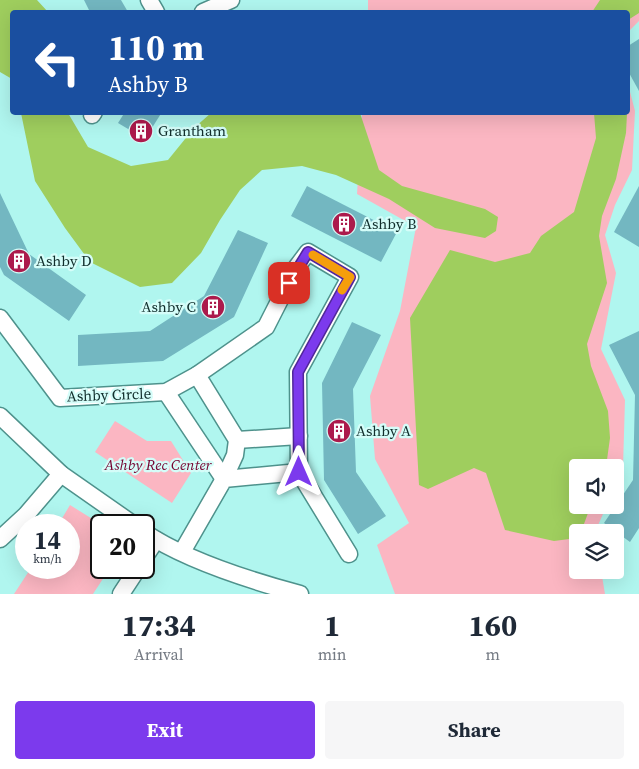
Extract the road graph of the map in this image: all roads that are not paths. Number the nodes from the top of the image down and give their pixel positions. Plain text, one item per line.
1 (231, 0) edge
2 (209, 7) edge
3 (0, 318) edge
4 (196, 375) junction
5 (166, 392) junction
6 (0, 416) edge
7 (299, 436) junction
8 (237, 440) junction
9 (299, 472) junction
10 (61, 474) junction
11 (224, 479) junction
12 (118, 514) edge
13 (155, 538) edge
14 (0, 539) edge
15 (182, 552) junction
16 (349, 554) dead end
17 (131, 579) edge
18 (121, 594) edge
19 (300, 594) edge

1 - 2 street
3 - 5 street, Ashby Circle
4 - 5 street, Ashby Circle
4 - 7 street
4 - 8 street
5 - 11 street, Ashby Circle
6 - 10 street
7 - 8 street
7 - 9 street
8 - 11 street
9 - 11 street
9 - 16 street
10 - 12 street
10 - 14 street
11 - 15 street
13 - 15 street
15 - 19 street
17 - 18 street

